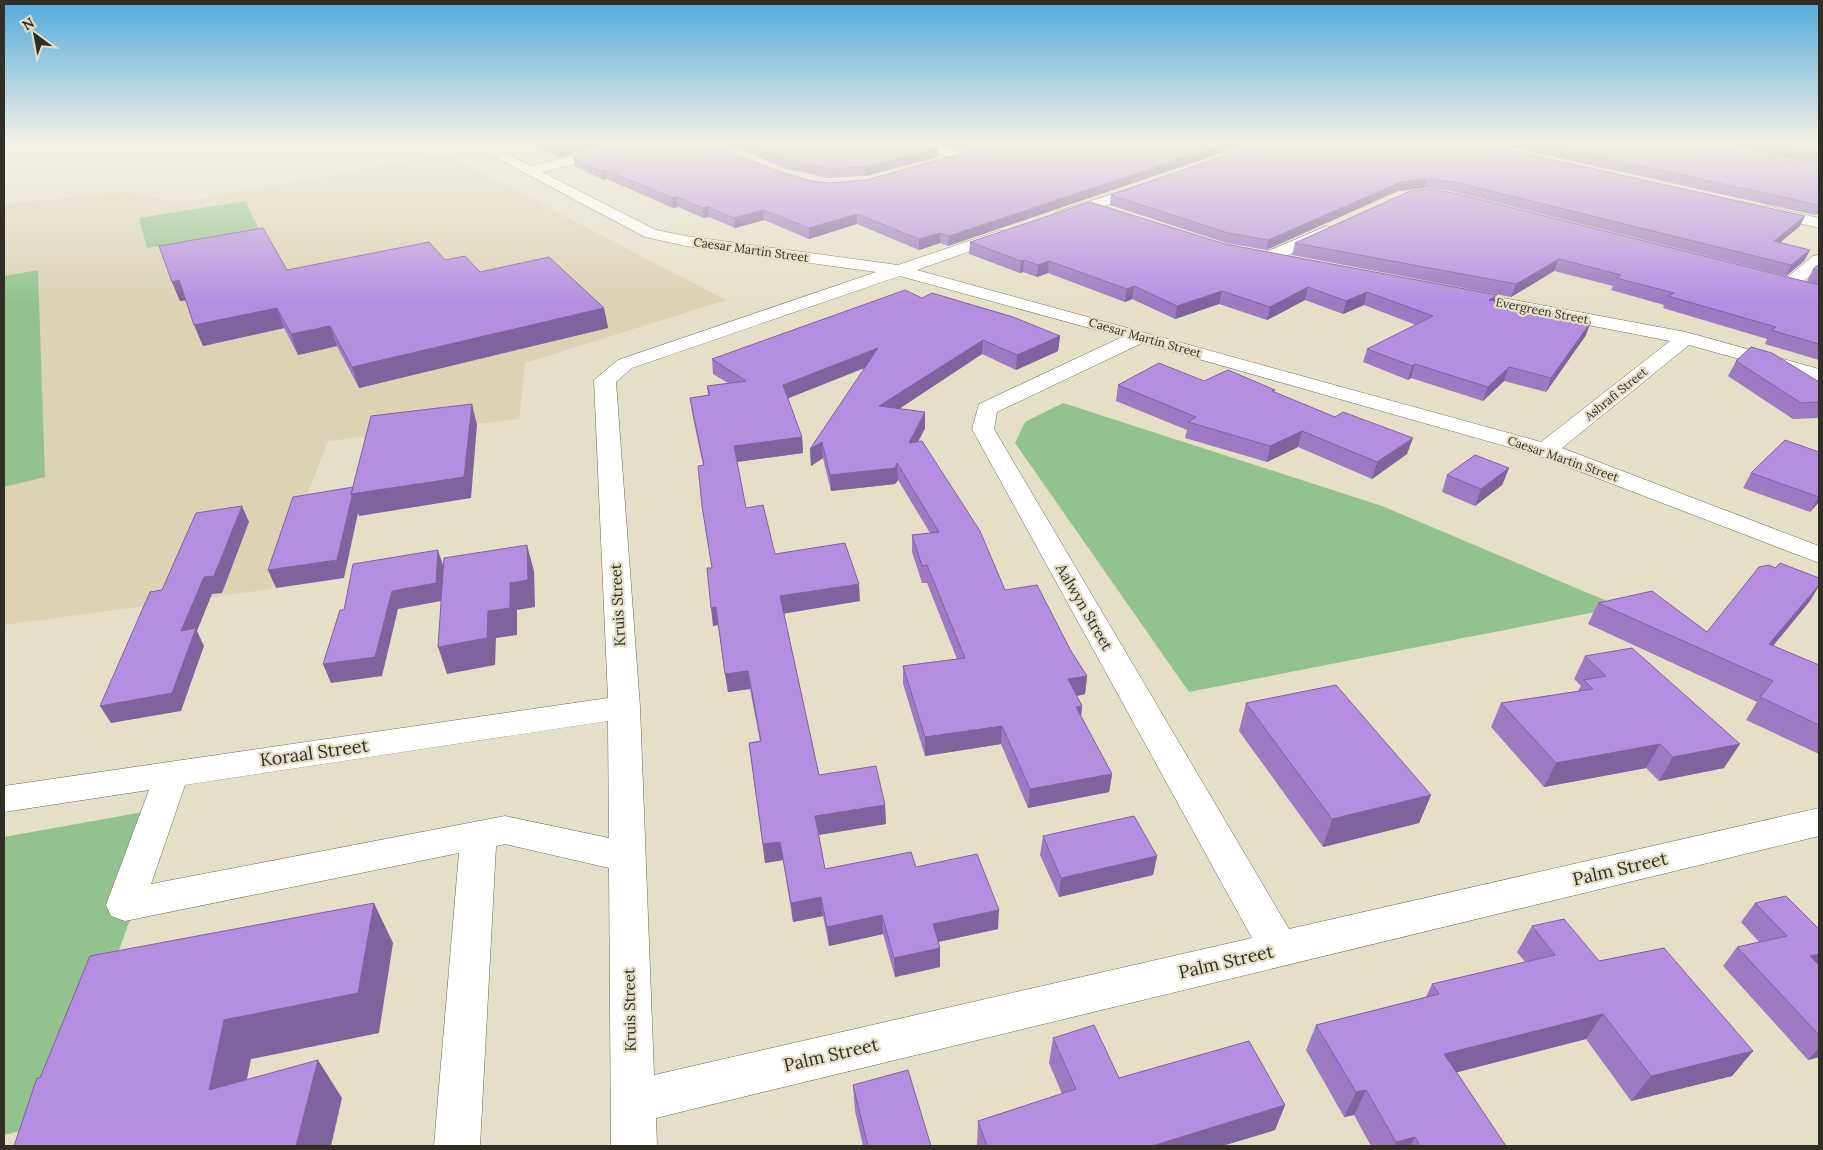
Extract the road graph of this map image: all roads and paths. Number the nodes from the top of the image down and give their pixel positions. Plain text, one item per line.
1 (575, 195) edge
2 (1123, 195) edge
3 (1090, 206) junction
4 (1752, 208) edge
5 (1119, 215) edge
6 (1044, 221) edge
7 (1344, 223) edge
8 (1819, 223) edge
9 (1015, 230) edge
10 (1819, 260) edge
11 (1296, 264) edge
12 (899, 270) junction
13 (1771, 280) edge
14 (1790, 284) junction
15 (1812, 290) edge
16 (1452, 293) edge
17 (1140, 336) junction
18 (1686, 338) junction
19 (1819, 374) edge
20 (1546, 450) junction
21 (1819, 555) edge
22 (624, 707) junction
23 (172, 774) junction
24 (4, 799) edge
25 (1819, 822) edge
26 (479, 834) junction
27 (626, 857) junction
28 (1279, 950) junction
29 (632, 1102) junction
30 (457, 1146) edge
31 (634, 1146) edge

1 - 12 street, Caesar Martin Street
2 - 3 street
3 - 5 street
3 - 6 street
4 - 8 street
7 - 11 street
9 - 12 street
10 - 14 street
12 - 17 street, Caesar Martin Street
12 - 22 street, Kruis Street
13 - 14 street
14 - 15 street
16 - 18 street, Evergreen Street
17 - 20 street, Caesar Martin Street
17 - 28 street, Aalwyn Street
18 - 19 street, Evergreen Street
18 - 20 street, Ashrafi Street
20 - 21 street, Caesar Martin Street
22 - 23 street, Koraal Street
22 - 27 street, Kruis Street
23 - 24 street, Koraal Street
23 - 26 street
25 - 28 street, Palm Street
26 - 27 street
26 - 30 street
27 - 29 street, Kruis Street
28 - 29 street, Palm Street
29 - 31 street, Kruis Street

